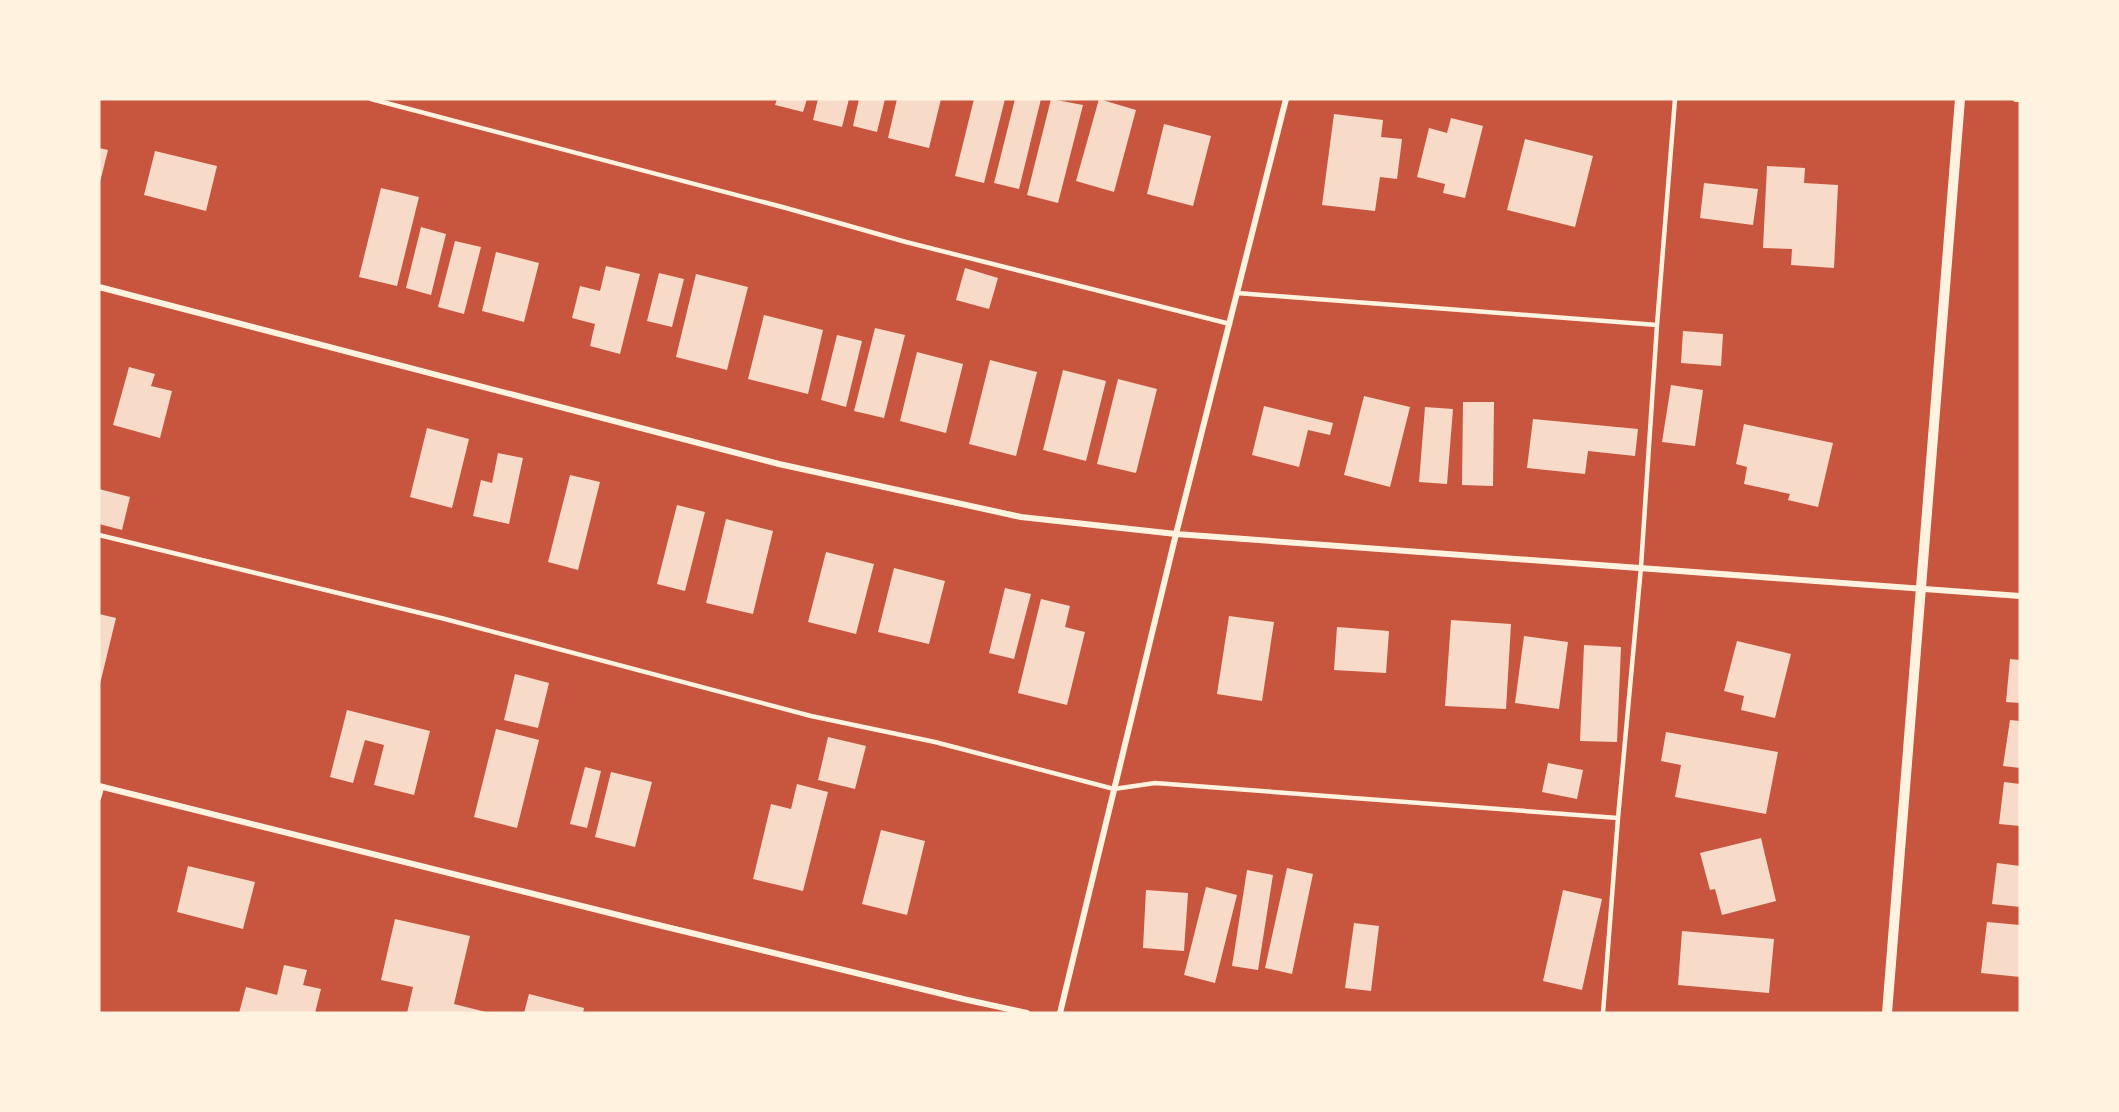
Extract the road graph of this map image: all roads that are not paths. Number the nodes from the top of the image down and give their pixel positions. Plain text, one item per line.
1 (372, 99) edge
2 (1286, 99) edge
3 (1675, 99) edge
4 (1960, 99) edge
5 (99, 287) edge
6 (1237, 293) junction
7 (1230, 324) junction
8 (1657, 324) junction
9 (1176, 534) junction
10 (99, 535) edge
11 (1641, 567) junction
12 (1921, 588) junction
13 (2020, 596) edge
14 (100, 787) edge
15 (1114, 789) junction
16 (99, 798) edge
17 (1618, 818) junction
18 (1027, 1013) edge
19 (1060, 1013) edge
20 (1603, 1013) edge
21 (1887, 1013) edge

1 - 7 lane
2 - 6 street
3 - 8 lane
4 - 12 street
5 - 9 street
6 - 7 street
6 - 8 lane
7 - 9 street
8 - 11 lane
9 - 11 street
9 - 15 street
10 - 15 lane
11 - 12 street
11 - 17 lane
12 - 13 street
12 - 21 street
14 - 16 lane
14 - 18 street
15 - 17 lane
15 - 19 street
17 - 20 lane

